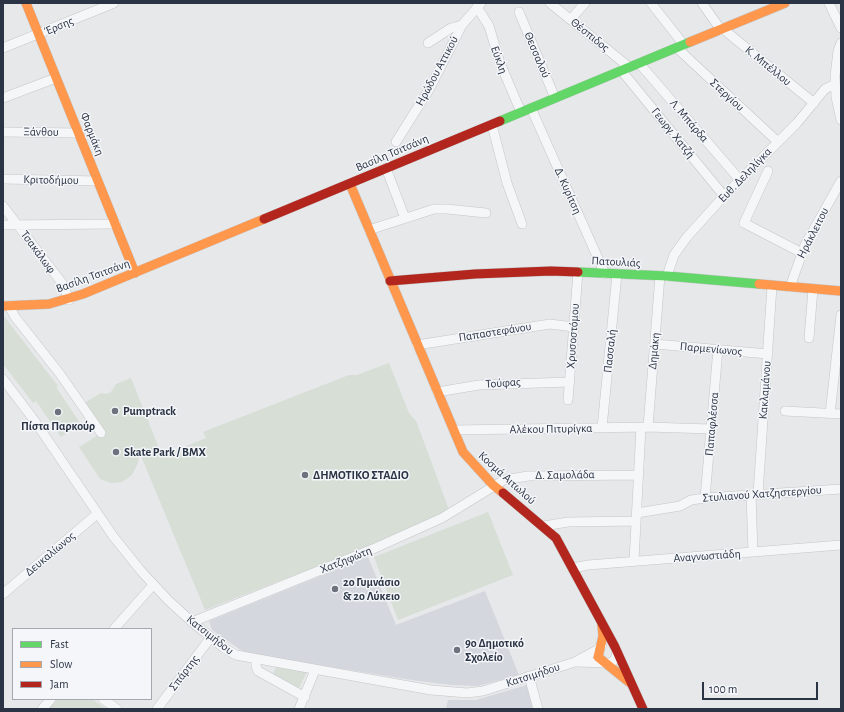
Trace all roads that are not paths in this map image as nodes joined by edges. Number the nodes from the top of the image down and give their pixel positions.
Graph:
1 (26, 3) edge
2 (113, 3) edge
3 (550, 3) edge
4 (585, 3) edge
5 (651, 3) edge
6 (702, 3) edge
7 (785, 3) edge
8 (829, 3) edge
9 (479, 5) edge
10 (519, 12) dead end
11 (571, 19) junction
12 (462, 25) junction
13 (841, 28) edge
14 (722, 30) junction
15 (39, 34) junction
16 (428, 43) dead end
17 (841, 43) edge
18 (680, 46) junction
19 (3, 48) edge
20 (639, 63) junction
21 (625, 68) junction
22 (56, 78) junction
23 (835, 84) junction
24 (3, 98) edge
25 (555, 98) junction
26 (814, 103) junction
27 (531, 108) junction
28 (522, 112) junction
29 (841, 120) edge
30 (492, 125) junction
31 (3, 132) edge
32 (79, 133) junction
33 (396, 142) dead end
34 (778, 142) junction
35 (386, 168) junction
36 (768, 171) dead end
37 (3, 179) edge
38 (740, 180) junction
39 (98, 181) junction
40 (841, 181) edge
41 (350, 184) junction
42 (724, 196) junction
43 (3, 206) edge
44 (486, 213) dead end
45 (405, 218) junction
46 (3, 224) edge
47 (116, 224) junction
48 (522, 224) dead end
49 (18, 225) junction
50 (369, 230) junction
51 (802, 253) junction
52 (578, 272) junction
53 (136, 273) junction
54 (605, 274) junction
55 (617, 274) junction
56 (664, 276) junction
57 (390, 281) junction
58 (772, 286) junction
59 (790, 287) junction
60 (813, 289) junction
61 (841, 291) edge
62 (69, 300) junction
63 (6, 306) edge
64 (841, 315) edge
65 (574, 327) junction
66 (809, 338) dead end
67 (654, 344) junction
68 (417, 345) junction
69 (718, 349) junction
70 (768, 354) junction
71 (3, 379) edge
72 (837, 380) edge
73 (570, 382) junction
74 (437, 392) junction
75 (568, 400) dead end
76 (785, 411) dead end
77 (830, 414) junction
78 (841, 414) edge
79 (645, 427) junction
80 (602, 428) junction
81 (711, 429) junction
82 (454, 430) junction
83 (101, 433) dead end
84 (639, 474) junction
85 (493, 485) junction
86 (841, 489) edge
87 (754, 495) junction
88 (705, 498) junction
89 (97, 514) junction
90 (637, 517) junction
91 (544, 526) junction
92 (841, 545) edge
93 (753, 552) junction
94 (634, 561) junction
95 (573, 568) junction
96 (153, 585) junction
97 (3, 594) edge
98 (601, 621) junction
99 (192, 622) junction
100 (115, 628) edge
101 (211, 638) junction
102 (599, 648) junction
103 (616, 650) junction
104 (256, 660) junction
105 (575, 662) junction
106 (273, 663) junction
107 (605, 663) junction
108 (315, 670) junction
109 (268, 676) junction
110 (529, 676) junction
111 (633, 685) junction
112 (305, 697) junction
113 (50, 700) edge
114 (104, 700) edge
115 (42, 709) edge
116 (117, 709) edge
117 (158, 709) edge
118 (299, 709) edge
119 (538, 709) edge
120 (643, 709) edge

1 - 15 street, Φαρμάκη
2 - 15 street, Έρσης
3 - 11 street, Θέσπιδος
4 - 11 street
5 - 18 street, Στεργίου
6 - 14 street, Κ. Μπέλλου
7 - 14 street, Βασίλη Τσιτσάνη
8 - 13 street
9 - 12 street, Ηρώδου Αττικού
9 - 28 street, Εύκλη
10 - 25 street, Θεσσαλού
11 - 21 street, Θέσπιδος
12 - 16 street
12 - 33 street, Ηρώδου Αττικού
14 - 18 street, Βασίλη Τσιτσάνη
14 - 26 street, Κ. Μπέλλου
15 - 19 street, Έρσης
15 - 22 street, Φαρμάκη
17 - 23 street
18 - 20 street, Βασίλη Τσιτσάνη
18 - 34 street, Στεργίου
20 - 21 street, Βασίλη Τσιτσάνη
20 - 38 street, Λ. Μπάρδα
21 - 25 street, Βασίλη Τσιτσάνη
21 - 42 street, Γεωργ. Χατζή
22 - 24 street
22 - 32 street, Φαρμάκη
23 - 26 street, Ευθ. Δεληλίγκα
23 - 29 street
25 - 27 street, Βασίλη Τσιτσάνη
26 - 34 street, Ευθ. Δεληλίγκα
27 - 28 street, Βασίλη Τσιτσάνη
27 - 54 street, Δ. Κυρίτση
28 - 30 street, Βασίλη Τσιτσάνη
30 - 35 street, Βασίλη Τσιτσάνη
30 - 48 street
31 - 32 street, Ξάνθου
32 - 39 street, Φαρμάκη
34 - 38 street, Ευθ. Δεληλίγκα
35 - 41 street, Βασίλη Τσιτσάνη
35 - 45 street
36 - 51 street
37 - 39 street, Κριτοδήμου
38 - 42 street, Ευθ. Δεληλίγκα
39 - 47 street, Φαρμάκη
40 - 51 street, Ηράκλειτου
41 - 50 street, Κοσμά Αιτωλού
41 - 53 street, Βασίλη Τσιτσάνη
42 - 56 street, Ευθ. Δεληλίγκα
43 - 49 street, Τσακάλωφ
44 - 45 street
45 - 50 street
46 - 49 street
47 - 49 street
47 - 53 street, Φαρμάκη
49 - 62 street, Τσακάλωφ
50 - 57 street, Κοσμά Αιτωλού
51 - 59 street, Ηράκλειτου
52 - 54 street, Πατουλιάς
52 - 57 street, Πατουλιάς
52 - 65 street, Χρυσοστόμου
53 - 62 street, Βασίλη Τσιτσάνη
54 - 55 street, Πατουλιάς
55 - 56 street, Πατουλιάς
55 - 80 street, Πασσαλή
56 - 58 street, Πατουλιάς
56 - 67 street, Δημάκη
57 - 68 street, Κοσμά Αιτωλού
58 - 59 street, Πατουλιάς
58 - 70 street, Κακλαμάνου
59 - 60 street, Πατουλιάς
60 - 61 street, Πατουλιάς
60 - 66 street
62 - 63 street, Βασίλη Τσιτσάνη
63 - 83 street
64 - 72 street
65 - 68 street, Παπαστεφάνου
65 - 73 street, Χρυσοστόμου
67 - 69 street, Παρμενίωνος
67 - 79 street, Δημάκη
68 - 74 street, Κοσμά Αιτωλού
69 - 70 street, Παρμενίωνος
69 - 81 street, Παπαφλέσσα
70 - 87 street, Κακλαμάνου
71 - 89 street, Κατσιμήδου
72 - 77 street
73 - 74 street, Τούφας
73 - 75 street, Χρυσοστόμου
74 - 82 street, Κοσμά Αιτωλού
76 - 77 street
77 - 78 street
79 - 80 street, Αλέκου Πιτυρίγκα
79 - 81 street, Αλέκου Πιτυρίγκα
79 - 84 street, Δημάκη
80 - 82 street, Αλέκου Πιτυρίγκα
81 - 88 street, Παπαφλέσσα
82 - 85 street, Κοσμά Αιτωλού
84 - 85 street, Δ. Σαμολάδα
84 - 90 street, Δημάκη
85 - 91 street, Κοσμά Αιτωλού
85 - 99 street, Χατζηφώτη
86 - 87 street, Στυλιανού Χατζηστεργίου
87 - 88 street, Στυλιανού Χατζηστεργίου
87 - 93 street, Κακλαμάνου
88 - 90 street, Στυλιανού Χατζηστεργίου
89 - 96 street, Κατσιμήδου
89 - 97 street, Δευκαλίωνος
90 - 91 street, Στυλιανού Χατζηστεργίου
90 - 94 street, Δημάκη
91 - 95 street, Κοσμά Αιτωλού
92 - 93 street, Αναγνωστιάδη
93 - 94 street, Αναγνωστιάδη
94 - 95 street, Αναγνωστιάδη
95 - 98 street, Κοσμά Αιτωλού
96 - 99 street, Κατσιμήδου
96 - 100 street
98 - 102 street
98 - 103 street, Κοσμά Αιτωλού
99 - 101 street, Κατσιμήδου
101 - 104 street, Κατσιμήδου
101 - 117 street, Σπάρτης
102 - 103 street
102 - 105 street
102 - 107 street
103 - 107 street
103 - 111 street, Κοσμά Αιτωλού
104 - 106 street, Κατσιμήδου
104 - 109 street
105 - 107 street
105 - 110 street, Κατσιμήδου
106 - 108 street, Κατσιμήδου
106 - 109 street
107 - 111 street
108 - 110 street, Κατσιμήδου
108 - 112 street
109 - 112 street
110 - 119 street
111 - 120 street, Κοσμά Αιτωλού
112 - 118 street
113 - 115 street
114 - 116 street

